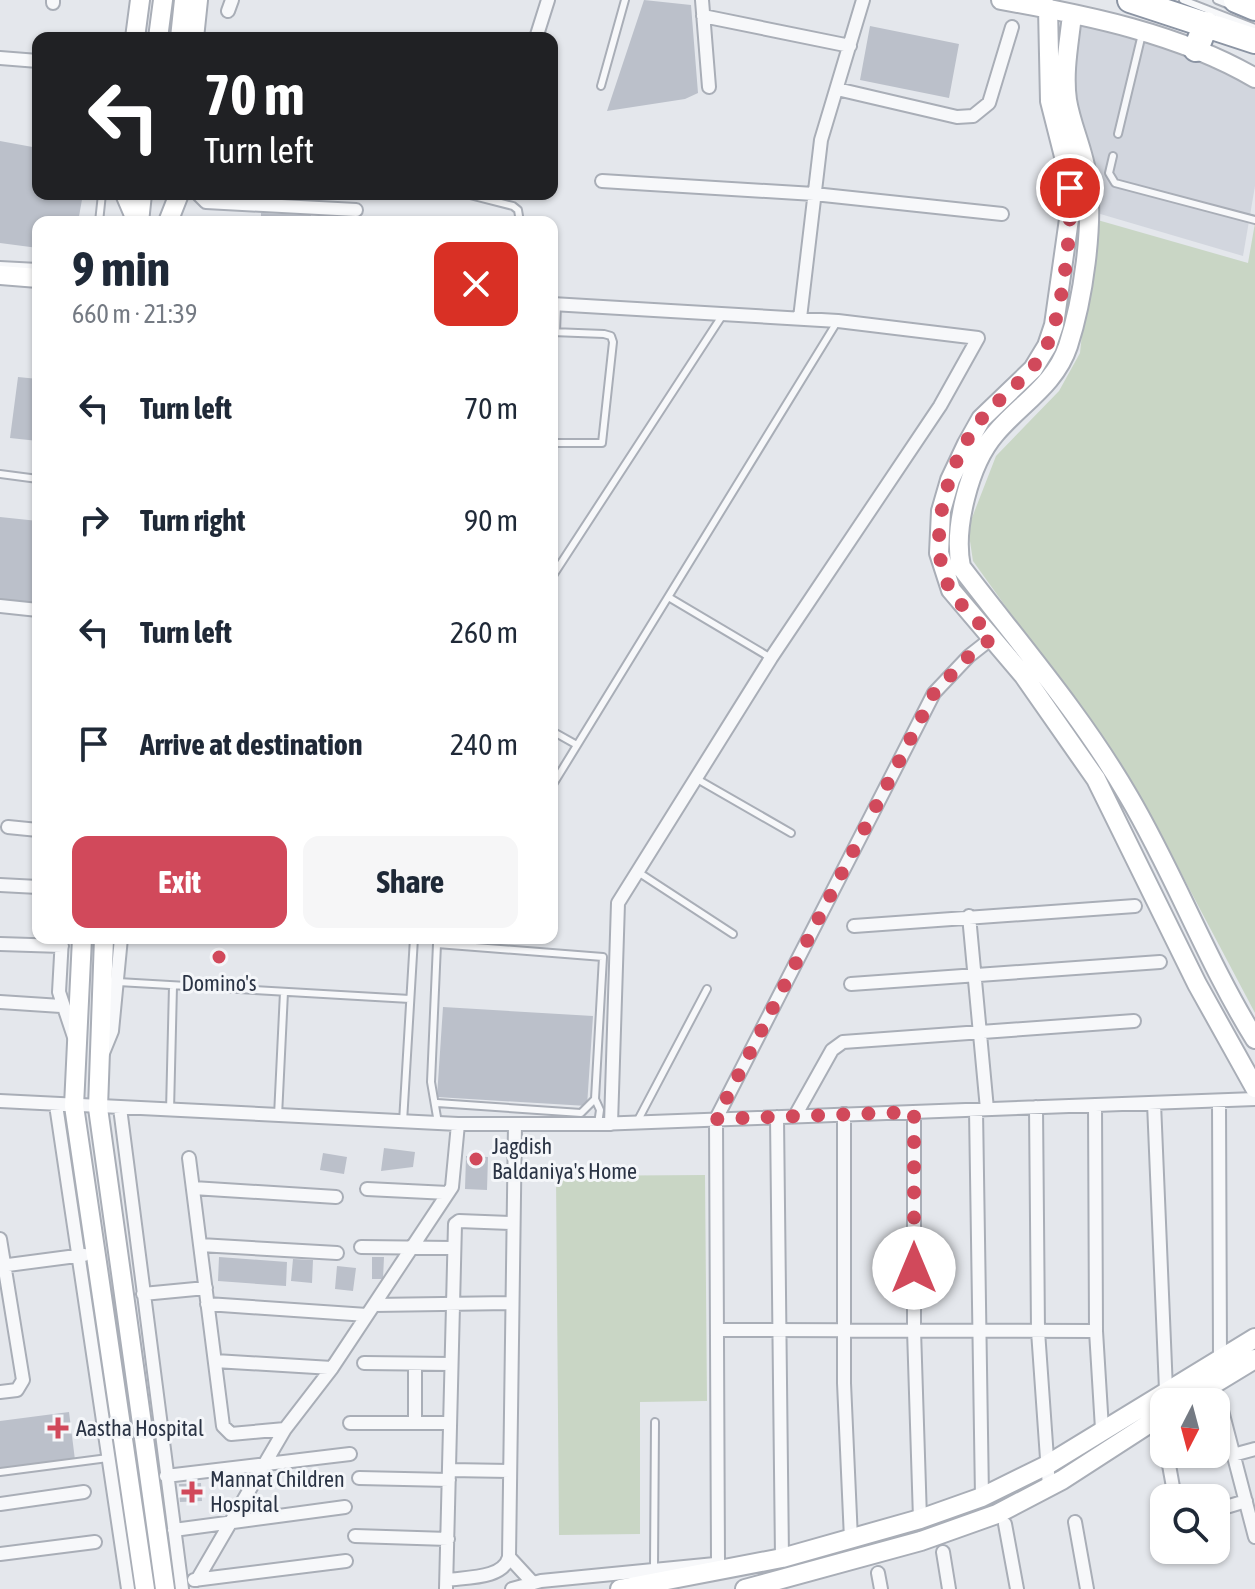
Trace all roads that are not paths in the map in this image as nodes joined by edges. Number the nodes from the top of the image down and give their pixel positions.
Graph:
1 (140, 0) edge
2 (163, 0) edge
3 (184, 0) edge
4 (198, 0) edge
5 (548, 0) edge
6 (625, 0) edge
7 (702, 0) edge
8 (863, 0) edge
9 (1001, 0) edge
10 (1130, 0) edge
11 (1183, 0) edge
12 (1217, 0) edge
13 (1236, 0) edge
14 (1041, 5) edge
15 (1255, 8) edge
16 (1072, 15) junction
17 (1255, 15) edge
18 (703, 16) junction
19 (1206, 24) junction
20 (1012, 27) dead end
21 (1255, 28) edge
22 (136, 32) edge
23 (159, 32) edge
24 (181, 32) edge
25 (195, 32) edge
26 (538, 32) edge
27 (1142, 34) junction
28 (1255, 41) edge
29 (850, 46) junction
30 (1196, 49) junction
31 (0, 58) edge
32 (32, 61) edge
33 (1255, 78) edge
34 (601, 86) dead end
35 (709, 87) dead end
36 (837, 89) junction
37 (1118, 134) dead end
38 (1113, 156) dead end
39 (602, 181) dead end
40 (814, 194) junction
41 (204, 200) edge
42 (490, 200) edge
43 (356, 210) dead end
44 (1002, 214) dead end
45 (519, 216) edge
46 (1255, 220) edge
47 (0, 265) edge
48 (32, 267) edge
49 (0, 275) edge
50 (32, 278) edge
51 (558, 304) edge
52 (724, 313) junction
53 (800, 318) junction
54 (838, 321) junction
55 (558, 332) edge
56 (558, 443) edge
57 (0, 474) edge
58 (32, 478) edge
59 (558, 568) edge
60 (670, 598) junction
61 (0, 606) edge
62 (32, 609) edge
63 (992, 638) junction
64 (771, 658) junction
65 (558, 734) edge
66 (577, 745) junction
67 (558, 776) edge
68 (696, 779) junction
69 (8, 827) dead end
70 (32, 829) edge
71 (791, 833) dead end
72 (638, 872) junction
73 (0, 885) edge
74 (32, 887) edge
75 (1135, 906) dead end
76 (969, 916) junction
77 (854, 926) dead end
78 (733, 934) dead end
79 (32, 943) edge
80 (0, 944) edge
81 (62, 944) edge
82 (82, 944) edge
83 (104, 944) edge
84 (121, 944) edge
85 (414, 944) edge
86 (1160, 962) dead end
87 (975, 975) junction
88 (118, 982) junction
89 (851, 984) dead end
90 (173, 986) junction
91 (707, 989) dead end
92 (284, 992) junction
93 (410, 999) junction
94 (0, 1002) edge
95 (61, 1006) junction
96 (1134, 1021) dead end
97 (980, 1032) junction
98 (1255, 1039) edge
99 (75, 1040) junction
100 (99, 1063) junction
101 (1255, 1088) edge
102 (595, 1099) junction
103 (1255, 1099) edge
104 (0, 1101) edge
105 (437, 1103) junction
106 (1154, 1103) junction
107 (1219, 1103) junction
108 (1095, 1105) junction
109 (65, 1106) junction
110 (1036, 1107) junction
111 (98, 1108) junction
112 (120, 1108) junction
113 (982, 1109) junction
114 (170, 1111) junction
115 (914, 1112) junction
116 (844, 1114) junction
117 (278, 1116) junction
118 (795, 1116) junction
119 (777, 1117) junction
120 (716, 1119) junction
121 (403, 1122) junction
122 (637, 1122) junction
123 (438, 1123) junction
124 (458, 1124) junction
125 (515, 1124) junction
126 (605, 1124) junction
127 (189, 1158) dead end
128 (193, 1188) junction
129 (367, 1189) dead end
130 (448, 1193) junction
131 (336, 1197) dead end
132 (513, 1223) junction
133 (0, 1239) edge
134 (200, 1245) junction
135 (361, 1247) dead end
136 (412, 1248) junction
137 (453, 1248) junction
138 (337, 1253) dead end
139 (86, 1255) junction
140 (2, 1266) edge
141 (206, 1288) junction
142 (143, 1294) junction
143 (512, 1303) junction
144 (207, 1304) junction
145 (452, 1304) junction
146 (370, 1310) junction
147 (14, 1326) junction
148 (0, 1328) edge
149 (718, 1330) junction
150 (781, 1330) junction
151 (844, 1330) junction
152 (914, 1330) junction
153 (977, 1331) junction
154 (1038, 1331) junction
155 (1096, 1331) junction
156 (1255, 1338) edge
157 (1220, 1358) junction
158 (1255, 1359) edge
159 (215, 1361) junction
160 (364, 1363) dead end
161 (415, 1364) junction
162 (451, 1364) junction
163 (332, 1368) junction
164 (1166, 1388) edge
165 (1169, 1388) edge
166 (1207, 1388) edge
167 (0, 1392) edge
168 (1150, 1400) edge
169 (655, 1422) dead end
170 (350, 1423) dead end
171 (415, 1423) junction
172 (450, 1423) junction
173 (285, 1429) junction
174 (1102, 1429) junction
175 (1150, 1435) edge
176 (1230, 1443) edge
177 (1255, 1449) edge
178 (350, 1454) dead end
179 (1233, 1455) junction
180 (108, 1458) junction
181 (1047, 1465) junction
182 (262, 1466) junction
183 (510, 1471) junction
184 (0, 1472) edge
185 (449, 1475) junction
186 (166, 1476) junction
187 (359, 1478) dead end
188 (1049, 1487) junction
189 (84, 1492) dead end
190 (982, 1497) junction
191 (1246, 1501) junction
192 (0, 1504) edge
193 (1230, 1506) edge
194 (345, 1507) dead end
195 (920, 1519) junction
196 (1075, 1522) dead end
197 (230, 1523) junction
198 (1005, 1524) dead end
199 (174, 1530) junction
200 (355, 1536) dead end
201 (1255, 1537) edge
202 (448, 1539) junction
203 (851, 1539) junction
204 (95, 1542) dead end
205 (943, 1552) dead end
206 (0, 1554) edge
207 (509, 1557) junction
208 (782, 1558) junction
209 (346, 1561) dead end
210 (718, 1563) junction
211 (741, 1567) junction
212 (654, 1568) junction
213 (878, 1573) dead end
214 (197, 1580) junction
215 (533, 1583) junction
216 (447, 1585) edge
217 (176, 1586) edge
218 (128, 1589) edge
219 (145, 1589) edge
220 (512, 1589) edge
221 (620, 1589) edge
222 (748, 1589) edge
223 (881, 1589) edge
224 (949, 1589) edge
225 (1017, 1589) edge
226 (1087, 1589) edge

1 - 22 street
2 - 23 street
3 - 24 street
4 - 25 street
5 - 26 street
6 - 34 lane
7 - 18 street
8 - 29 street
9 - 14 street
10 - 19 highway
11 - 21 lane
12 - 17 lane
13 - 15 highway
14 - 16 street
14 - 63 street
16 - 27 street
16 - 98 street
18 - 29 street
18 - 35 street
19 - 28 highway
19 - 30 highway
20 - 36 street
27 - 30 street
27 - 37 lane
29 - 36 street
30 - 33 street
31 - 32 street
36 - 40 street
38 - 46 lane
39 - 40 street
40 - 44 street
40 - 53 street
41 - 43 street
42 - 45 lane
47 - 48 lane
49 - 50 street
51 - 52 street
52 - 53 street
52 - 59 lane
53 - 54 street
54 - 60 lane
54 - 64 street
55 - 56 lane
57 - 58 lane
60 - 64 lane
60 - 66 lane
61 - 62 street
63 - 101 street
63 - 120 street
64 - 68 street
65 - 66 lane
66 - 67 lane
68 - 71 lane
68 - 72 street
69 - 70 street
72 - 78 lane
72 - 126 street
73 - 74 street
75 - 76 street
76 - 77 street
76 - 87 street
79 - 80 street
81 - 95 street
82 - 99 street
83 - 100 street
84 - 88 street
85 - 93 lane
86 - 87 street
87 - 89 street
87 - 97 street
88 - 90 lane
88 - 100 street
90 - 92 lane
90 - 114 lane
91 - 122 lane
92 - 93 lane
92 - 117 lane
93 - 121 lane
94 - 95 street
95 - 99 street
96 - 97 street
97 - 113 street
97 - 118 street
99 - 109 street
100 - 111 street
102 - 105 lane
102 - 105 lane
102 - 126 lane
103 - 107 street
104 - 109 street
105 - 123 lane
106 - 107 street
106 - 108 street
106 - 164 street
107 - 157 street
108 - 110 street
108 - 155 street
109 - 111 street
109 - 139 street
110 - 113 street
110 - 154 street
111 - 112 street
111 - 217 street
112 - 114 street
112 - 142 street
113 - 115 street
113 - 153 street
114 - 117 street
115 - 116 street
115 - 152 street
116 - 118 street
116 - 151 street
117 - 121 street
118 - 119 street
119 - 120 street
119 - 150 street
120 - 122 street
120 - 149 street
121 - 123 street
122 - 126 street
123 - 124 street
124 - 125 street
124 - 130 street
125 - 126 street
125 - 132 street
127 - 128 street
128 - 131 street
128 - 134 street
129 - 130 street
130 - 136 street
132 - 137 street
132 - 143 street
133 - 140 street
134 - 138 street
134 - 141 street
135 - 136 street
136 - 137 street
136 - 146 street
137 - 145 street
139 - 140 street
139 - 180 street
139 - 219 street
140 - 147 street
141 - 142 street
141 - 144 street
142 - 186 street
143 - 145 street
143 - 183 street
144 - 146 street
144 - 159 street
145 - 146 street
145 - 162 street
146 - 163 street
147 - 148 street
147 - 167 street
149 - 150 street
149 - 210 street
150 - 151 street
150 - 208 street
151 - 152 street
151 - 203 street
152 - 153 street
152 - 195 street
153 - 154 street
153 - 190 street
154 - 155 street
154 - 181 street
155 - 174 street
156 - 157 street
157 - 165 street
158 - 166 street
159 - 163 street
159 - 173 street
160 - 161 street
161 - 162 street
161 - 171 street
162 - 172 street
163 - 173 street
168 - 174 street
169 - 212 lane
170 - 171 street
171 - 172 street
172 - 185 street
173 - 182 street
174 - 181 street
175 - 188 street
176 - 179 street
177 - 179 street
178 - 182 street
179 - 191 street
180 - 184 lane
180 - 218 street
181 - 188 street
181 - 190 street
182 - 186 street
182 - 197 street
183 - 185 street
183 - 207 street
185 - 187 street
185 - 202 street
186 - 199 street
188 - 222 street
189 - 192 street
190 - 195 street
191 - 193 street
191 - 201 street
194 - 197 street
195 - 203 street
196 - 226 street
197 - 199 street
197 - 214 street
198 - 225 street
199 - 217 street
200 - 202 street
202 - 216 street
203 - 208 street
204 - 206 street
205 - 224 street
207 - 215 street
207 - 216 street
208 - 211 street
209 - 214 street
210 - 211 street
210 - 212 street
211 - 221 street
211 - 222 street
212 - 215 street
213 - 223 street
214 - 217 street
215 - 220 street

